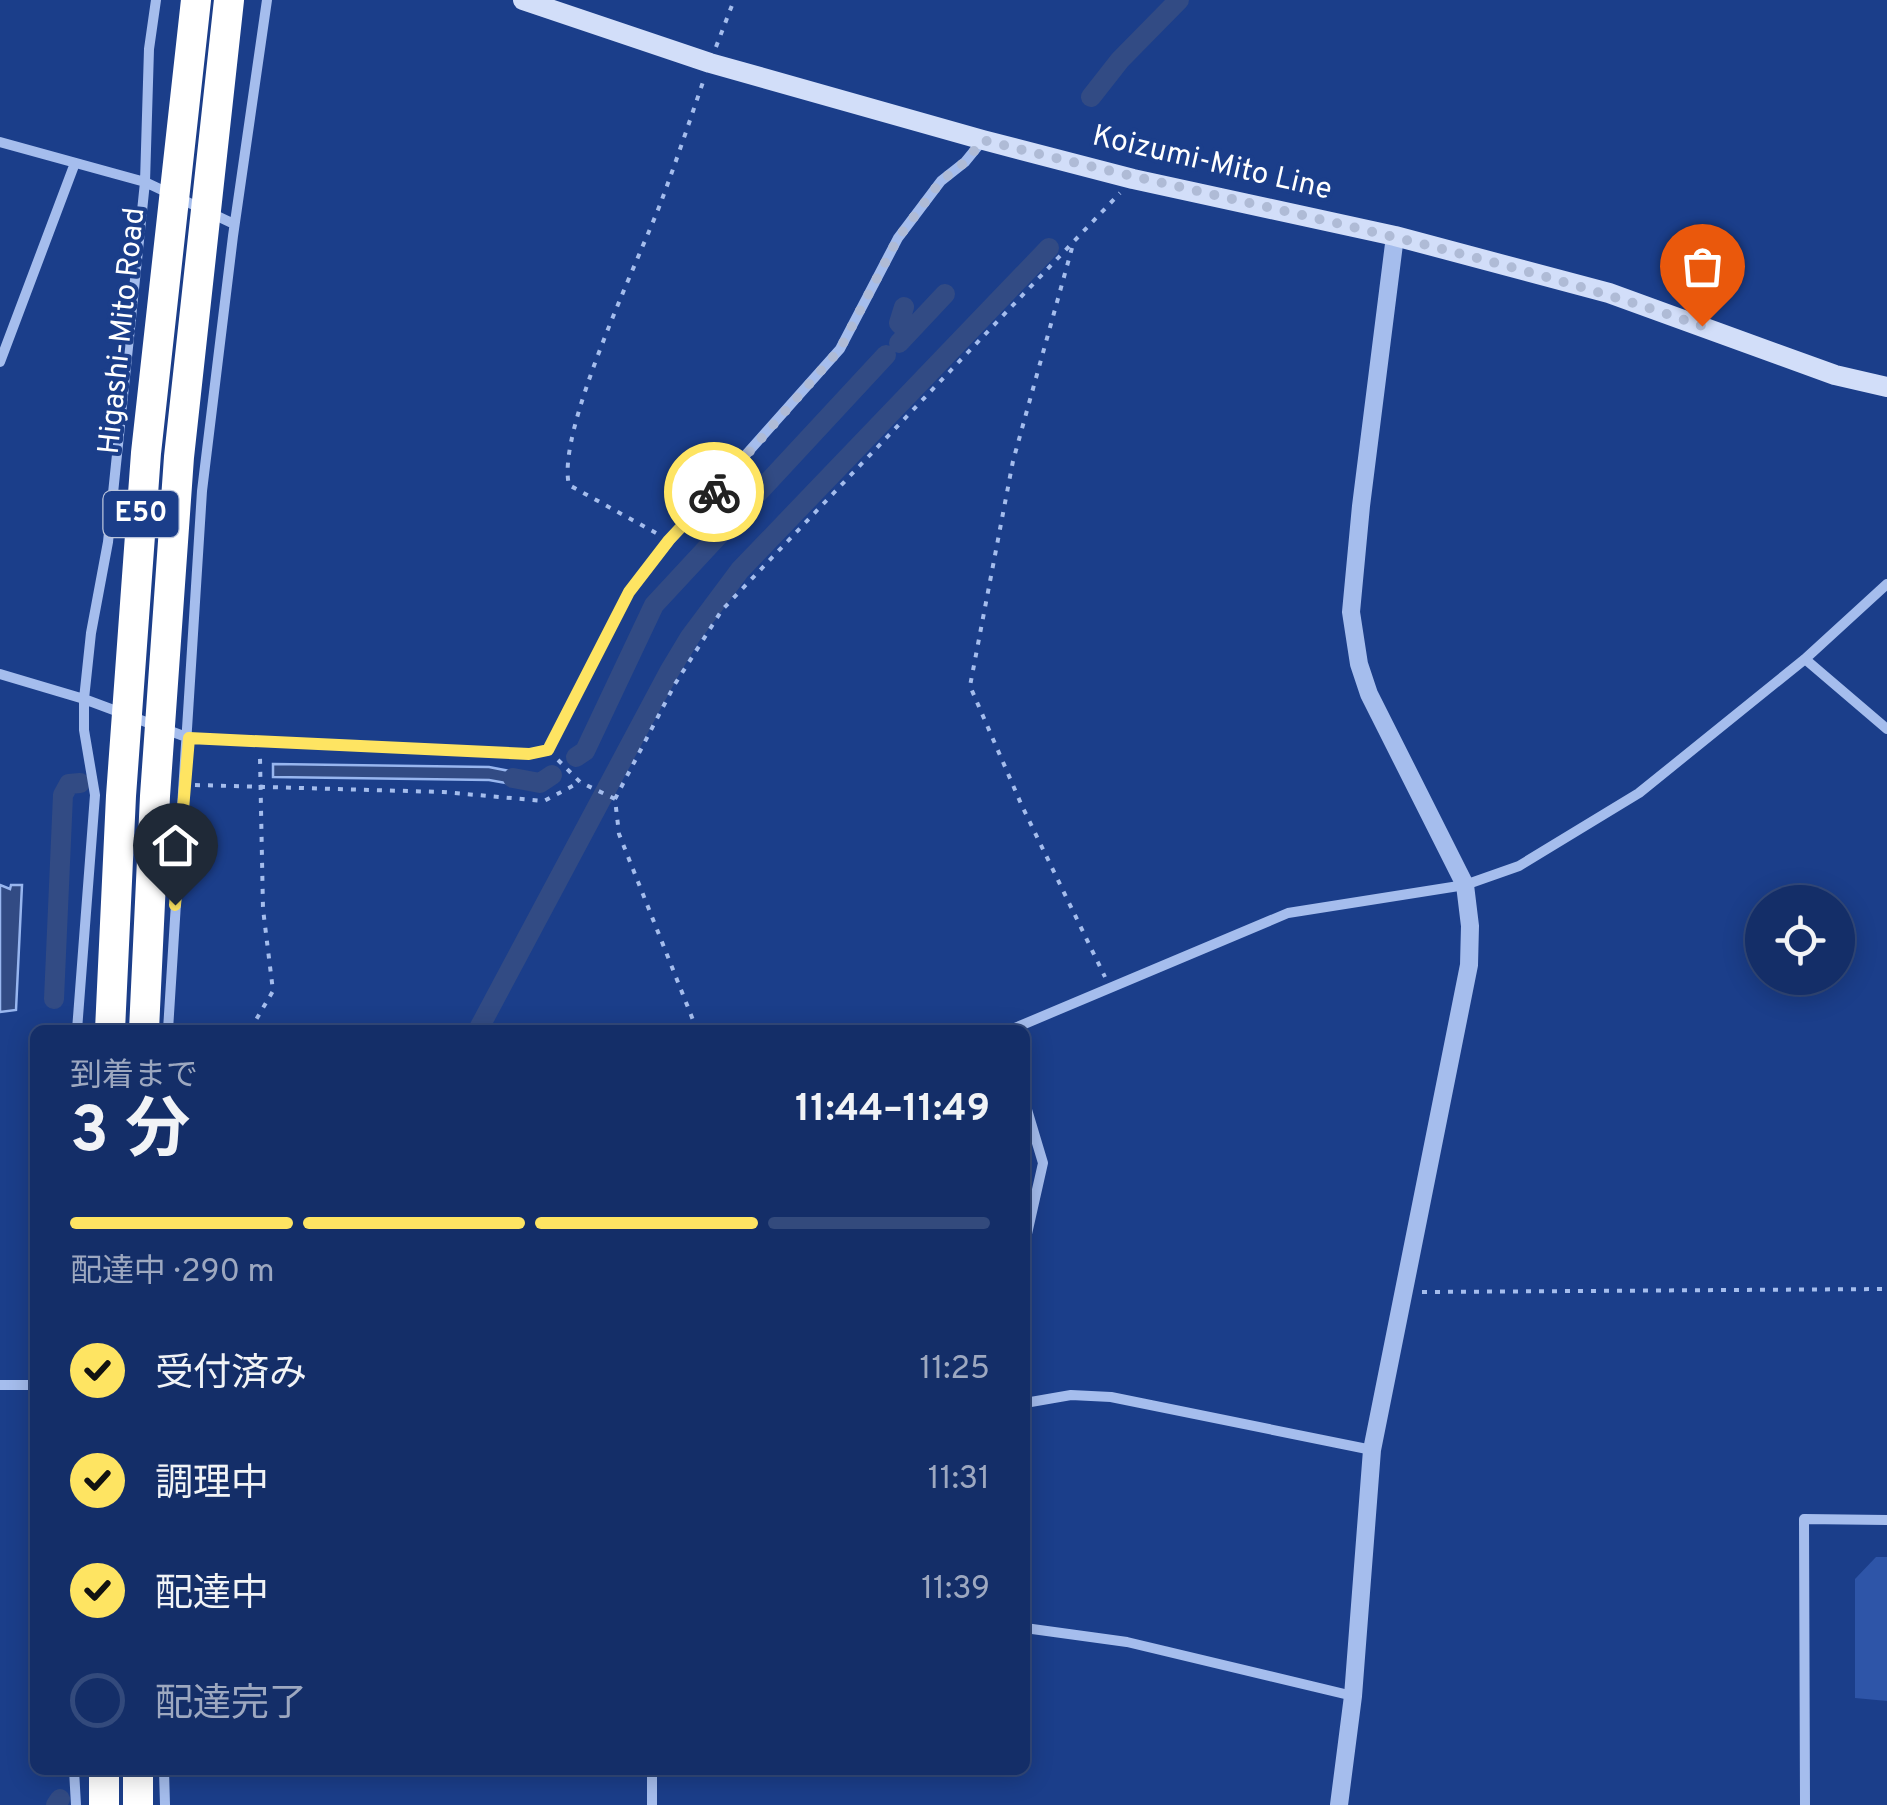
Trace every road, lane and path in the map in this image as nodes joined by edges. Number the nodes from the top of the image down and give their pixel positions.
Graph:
1 (156, 0) edge
2 (196, 0) edge
3 (230, 0) edge
4 (266, 0) edge
5 (523, 0) edge
6 (734, 0) edge
7 (710, 62) junction
8 (983, 140) junction
9 (0, 142) edge
10 (74, 163) junction
11 (1134, 179) junction
12 (145, 182) junction
13 (234, 224) junction
14 (1395, 236) junction
15 (1074, 244) junction
16 (0, 362) edge
17 (1887, 387) edge
18 (669, 540) junction
19 (1887, 584) edge
20 (1805, 660) junction
21 (0, 674) edge
22 (84, 700) junction
23 (1887, 729) edge
24 (189, 738) junction
25 (259, 743) junction
26 (548, 750) junction
27 (580, 782) junction
28 (185, 785) junction
29 (260, 786) junction
30 (615, 800) junction
31 (1466, 885) junction
32 (1110, 986) junction
33 (77, 1025) edge
34 (110, 1025) edge
35 (144, 1025) edge
36 (168, 1025) edge
37 (253, 1025) edge
38 (695, 1025) edge
39 (1021, 1025) edge
40 (1030, 1120) edge
41 (1030, 1232) edge
42 (1887, 1289) edge
43 (1404, 1292) junction
44 (0, 1385) edge
45 (30, 1385) edge
46 (1030, 1403) edge
47 (1372, 1450) junction
48 (1887, 1520) edge
49 (1030, 1629) edge
50 (1353, 1696) junction
51 (74, 1775) edge
52 (104, 1775) edge
53 (138, 1775) edge
54 (164, 1775) edge
55 (652, 1775) edge
56 (76, 1805) edge
57 (104, 1805) edge
58 (138, 1805) edge
59 (165, 1805) edge
60 (652, 1805) edge
61 (1339, 1805) edge
62 (1805, 1805) edge

1 - 12 street
2 - 34 highway, Higashi-Mito Road / E50, bridge
3 - 35 highway, E50, bridge
4 - 13 street
5 - 7 main road, Koizumi-Mito Line
6 - 7 path
7 - 8 main road, Koizumi-Mito Line
7 - 18 path
8 - 11 main road, Koizumi-Mito Line
8 - 18 street
9 - 10 street
10 - 12 street
10 - 16 street
11 - 14 main road, Koizumi-Mito Line
11 - 15 path
12 - 13 street
12 - 22 street
13 - 24 street
14 - 17 main road, Koizumi-Mito Line
14 - 31 street
15 - 30 path
15 - 32 path
18 - 26 street
19 - 20 street
20 - 23 street
20 - 31 street
21 - 22 street
22 - 24 street
22 - 33 street
24 - 25 street
24 - 28 street
25 - 26 street
25 - 29 path
26 - 27 path
27 - 29 path
27 - 30 path
28 - 29 path
28 - 36 street
29 - 37 path
30 - 38 path
31 - 32 street
31 - 43 street
32 - 39 street
40 - 41 street
42 - 43 path
43 - 47 street
44 - 45 street
46 - 47 street
47 - 50 street
48 - 62 street
49 - 50 street
50 - 61 street
51 - 56 street
52 - 57 highway
53 - 58 highway
54 - 59 street
55 - 60 street

